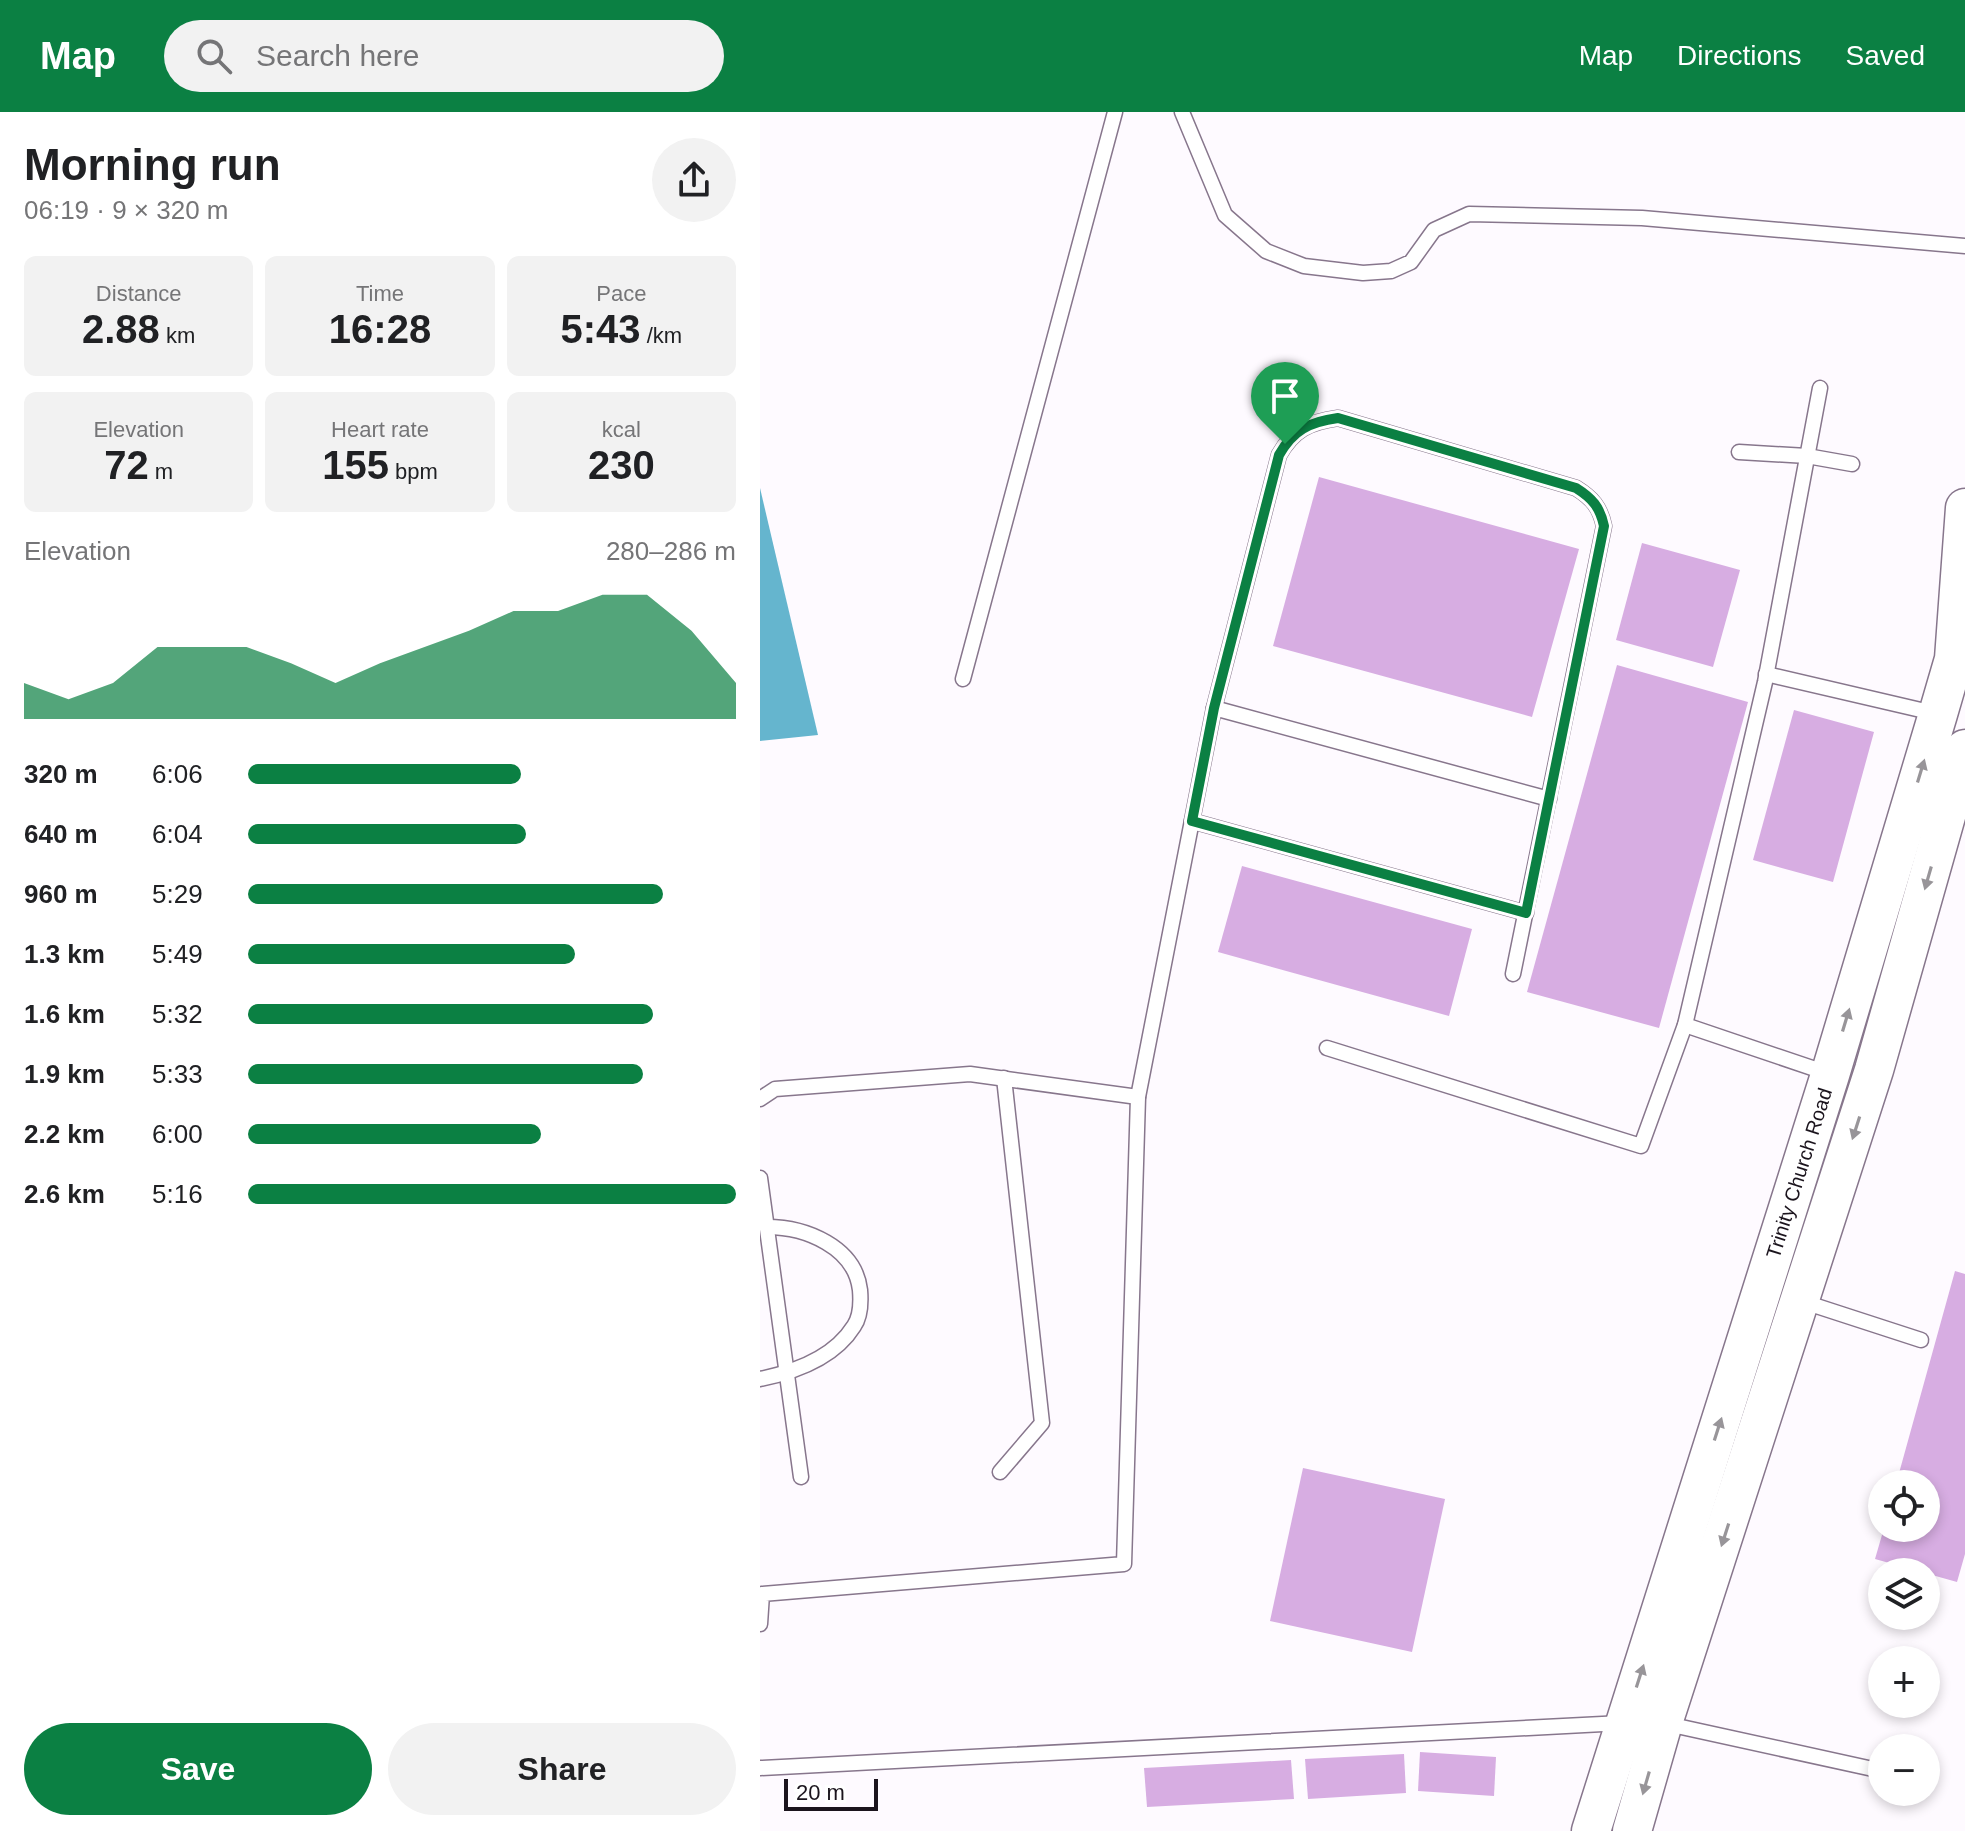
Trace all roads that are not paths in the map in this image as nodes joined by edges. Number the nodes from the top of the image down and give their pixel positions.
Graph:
1 (1115, 112) edge
2 (1182, 112) edge
3 (1965, 246) edge
4 (1820, 388) dead end
5 (1739, 452) dead end
6 (1807, 456) junction
7 (1852, 464) dead end
8 (1965, 508) edge
9 (1766, 674) junction
10 (963, 679) dead end
11 (1214, 708) junction
12 (1938, 714) junction
13 (1965, 749) edge
14 (1549, 799) junction
15 (1192, 821) junction
16 (1526, 913) junction
17 (1513, 974) dead end
18 (1685, 1025) junction
19 (1327, 1048) dead end
20 (1830, 1075) junction
21 (1004, 1078) junction
22 (761, 1096) edge
23 (1138, 1097) junction
24 (760, 1178) edge
25 (767, 1227) junction
26 (1801, 1301) junction
27 (1921, 1340) dead end
28 (787, 1374) junction
29 (760, 1379) edge
30 (1000, 1472) dead end
31 (801, 1477) dead end
32 (760, 1624) edge
33 (1644, 1723) junction
34 (760, 1768) edge
35 (1868, 1768) edge
36 (1591, 1831) edge
37 (1632, 1831) edge

1 - 10 lane
2 - 3 lane
4 - 6 lane
5 - 6 lane
6 - 7 lane
6 - 9 lane
8 - 12 main road, Trinity Church Road
9 - 12 lane
9 - 18 lane
11 - 14 lane
11 - 14 lane
11 - 15 lane
20 -> 12 main road, Trinity Church Road
13 -> 26 main road, Trinity Church Road
14 - 16 lane
15 - 16 lane
15 - 23 lane
16 - 17 lane
18 - 19 lane
18 - 20 lane
33 -> 20 main road, Trinity Church Road
21 - 22 lane
21 - 23 lane
21 - 30 lane
23 - 32 lane
24 - 25 lane
25 - 28 lane
25 - 28 lane
26 - 27 lane
26 -> 33 main road, Trinity Church Road
28 - 29 lane
28 - 31 lane
33 - 34 lane
33 - 35 lane
33 - 36 main road, Trinity Church Road
33 -> 37 main road, Trinity Church Road

